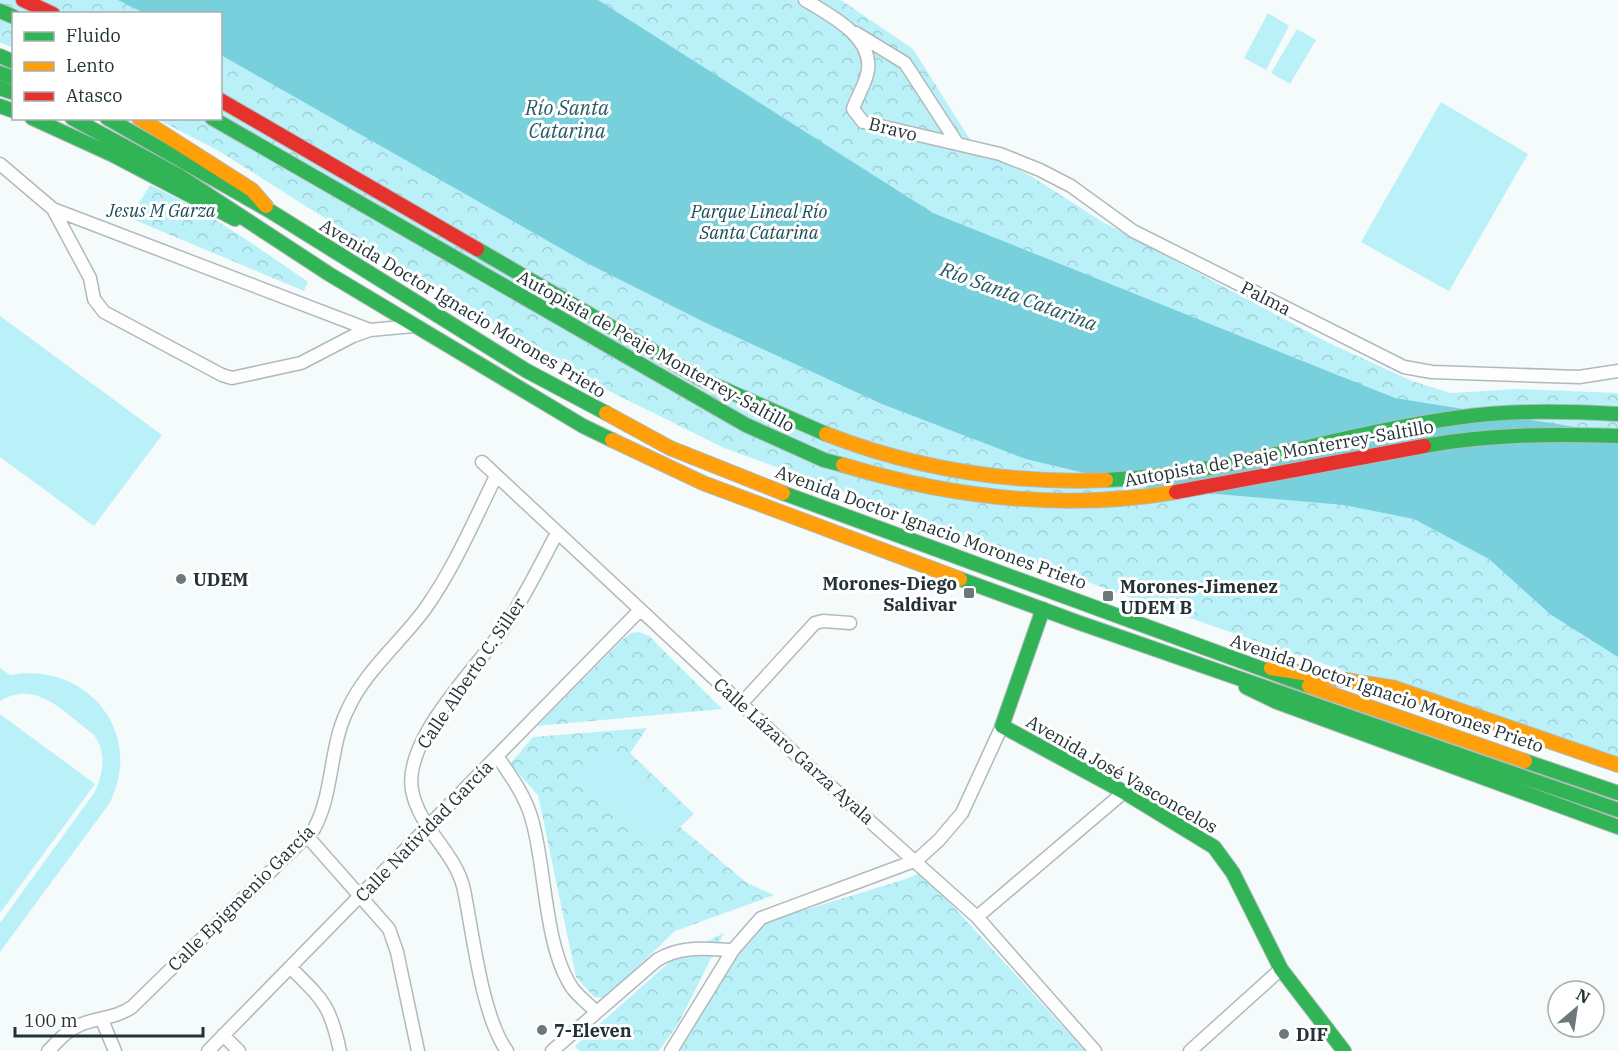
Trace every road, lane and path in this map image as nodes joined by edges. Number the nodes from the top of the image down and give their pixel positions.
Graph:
1 (23, 0) edge
2 (806, 0) edge
3 (49, 12) edge
4 (849, 30) junction
5 (222, 101) edge
6 (36, 120) edge
7 (76, 120) edge
8 (110, 120) edge
9 (142, 120) edge
10 (215, 120) edge
11 (957, 143) junction
12 (0, 164) edge
13 (1040, 170) joint
14 (53, 209) junction
15 (270, 211) junction
16 (264, 232) junction
17 (413, 326) junction
18 (370, 330) junction
19 (1618, 371) edge
20 (1618, 414) edge
21 (1618, 436) edge
22 (482, 462) dead end
23 (496, 476) junction
24 (557, 533) junction
25 (1043, 609) junction
26 (640, 610) junction
27 (850, 623) dead end
28 (1249, 665) junction
29 (1228, 675) junction
30 (741, 704) junction
31 (1002, 726) junction
32 (497, 756) junction
33 (1618, 765) edge
34 (1124, 792) junction
35 (1618, 793) edge
36 (1618, 810) edge
37 (1618, 827) edge
38 (428, 829) junction
39 (307, 837) junction
40 (917, 860) junction
41 (361, 896) junction
42 (977, 917) junction
43 (733, 950) junction
44 (291, 968) junction
45 (1281, 969) junction
46 (596, 1012) junction
47 (102, 1020) junction
48 (223, 1035) junction
49 (560, 1049) edge
50 (48, 1051) edge
51 (115, 1051) edge
52 (208, 1051) edge
53 (239, 1051) edge
54 (340, 1051) edge
55 (418, 1051) edge
56 (507, 1051) edge
57 (671, 1051) edge
58 (1095, 1051) edge
59 (1190, 1051) edge
60 (1344, 1051) edge

1 - 3 main road
2 - 4 street, Bravo
4 - 11 street
4 - 11 street, Bravo
5 - 20 main road, Autopista de Peaje Monterrey-Saltillo
6 - 16 main road, Avenida Doctor Ignacio Morones Prieto
7 - 16 main road, Avenida Doctor Ignacio Morones Prieto
8 - 15 main road, Avenida Doctor Ignacio Morones Prieto
9 - 15 main road, Avenida Doctor Ignacio Morones Prieto
10 - 21 main road, Autopista de Peaje Monterrey-Saltillo
11 - 13 street, Bravo
12 - 14 street
13 - 19 street, Palma
14 - 18 street
14 - 18 street
15 - 28 main road, Avenida Doctor Ignacio Morones Prieto
16 - 17 main road, Avenida Doctor Ignacio Morones Prieto
17 - 18 street
17 - 25 main road, Avenida Doctor Ignacio Morones Prieto
22 - 23 street, Calle Lázaro Garza Ayala
23 - 24 street, Calle Lázaro Garza Ayala
23 - 39 street, Calle Epigmenio García
24 - 26 street, Calle Lázaro Garza Ayala
24 - 38 street, Calle Alberto C. Siller
25 - 29 main road, Avenida Doctor Ignacio Morones Prieto
25 - 31 main road, Avenida José Vasconcelos
26 - 30 street, Calle Lázaro Garza Ayala
26 - 32 street, Calle Natividad García
27 - 30 street
28 - 33 main road
28 - 35 main road, Avenida Doctor Ignacio Morones Prieto
29 - 36 main road, Avenida Doctor Ignacio Morones Prieto
29 - 37 main road, Avenida Doctor Ignacio Morones Prieto
30 - 40 street, Calle Lázaro Garza Ayala
31 - 34 main road, Avenida José Vasconcelos
31 - 40 street
32 - 38 street, Calle Natividad García
32 - 46 street
34 - 42 street
34 - 45 main road, Avenida José Vasconcelos
38 - 41 street, Calle Natividad García
38 - 56 street, Calle Alberto C. Siller
39 - 41 street
39 - 47 street, Calle Epigmenio García
40 - 42 street, Calle Lázaro Garza Ayala
40 - 43 street
41 - 44 street, Calle Natividad García
41 - 55 street
42 - 58 street, Calle Lázaro Garza Ayala
43 - 46 street
43 - 57 street
44 - 48 street, Calle Natividad García
44 - 54 street
45 - 59 street
45 - 60 main road, Avenida José Vasconcelos
46 - 49 street
47 - 50 street, Calle Epigmenio García
47 - 51 street
48 - 52 street, Calle Natividad García
48 - 53 street

